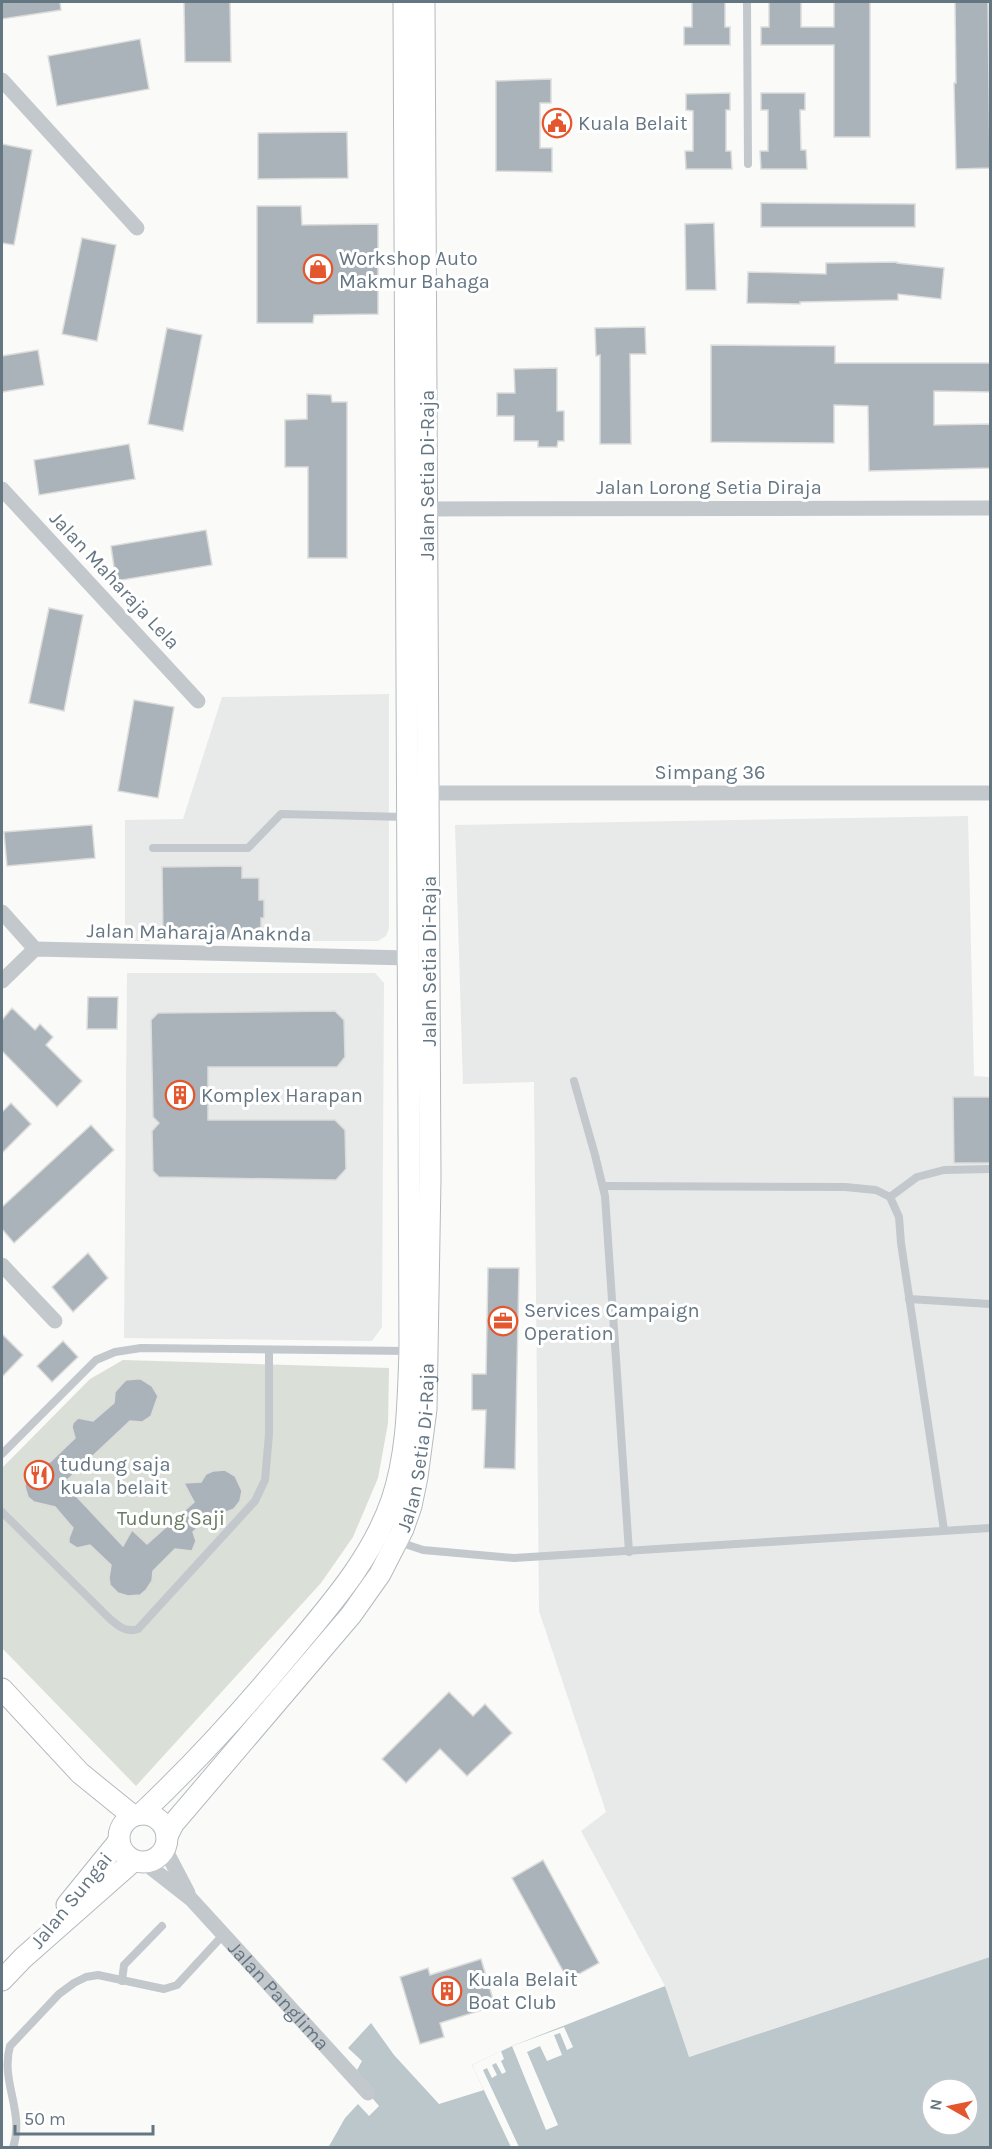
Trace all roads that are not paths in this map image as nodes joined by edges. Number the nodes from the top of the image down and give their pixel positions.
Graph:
1 (404, 2) edge
2 (424, 2) edge
3 (747, 2) edge
4 (2, 80) edge
5 (747, 164) dead end
6 (137, 228) dead end
7 (2, 489) edge
8 (990, 508) edge
9 (427, 509) junction
10 (198, 700) dead end
11 (429, 793) junction
12 (990, 793) edge
13 (408, 817) junction
14 (153, 848) dead end
15 (2, 912) edge
16 (35, 949) junction
17 (408, 958) junction
18 (2, 981) edge
19 (574, 1081) dead end
20 (990, 1169) edge
21 (603, 1186) junction
22 (890, 1197) junction
23 (2, 1265) edge
24 (909, 1299) junction
25 (990, 1304) edge
26 (55, 1321) dead end
27 (269, 1350) junction
28 (410, 1351) junction
29 (2, 1454) edge
30 (2, 1512) edge
31 (990, 1528) edge
32 (944, 1530) junction
33 (398, 1542) junction
34 (629, 1552) junction
35 (2, 1689) edge
36 (128, 1826) junction
37 (166, 1842) junction
38 (139, 1862) junction
39 (191, 1899) junction
40 (162, 1926) dead end
41 (224, 1934) junction
42 (23, 1958) junction
43 (2, 1980) edge
44 (122, 1981) junction
45 (4, 2092) edge
46 (368, 2093) dead end
47 (13, 2148) edge

1 - 13 main road, Jalan Setia Di-Raja
2 - 9 main road, Jalan Setia Di-Raja
3 - 5 lane
4 - 6 street
7 - 10 street, Jalan Maharaja Lela
8 - 9 street, Jalan Lorong Setia Diraja
9 - 11 main road, Jalan Setia Di-Raja
11 - 12 street, Simpang 36
11 - 33 main road, Jalan Setia Di-Raja
13 - 14 lane
13 - 17 main road, Jalan Setia Di-Raja
15 - 16 street
16 - 17 street, Jalan Maharaja Anaknda
16 - 18 street
17 - 28 main road, Jalan Setia Di-Raja
19 - 21 lane
20 - 22 lane
21 - 22 lane
21 - 34 lane
22 - 24 lane
23 - 26 street
24 - 25 lane
24 - 32 lane
27 - 28 lane
27 - 29 lane
27 - 30 lane
28 - 36 main road, Jalan Setia Di-Raja
31 - 32 lane
32 - 34 lane
33 - 34 lane
33 - 37 main road, Jalan Setia Di-Raja
35 - 36 main road
36 - 37 main road
36 - 38 main road
36 - 42 main road, Jalan Sungai
37 - 38 main road
37 - 39 street, Jalan Panglima
38 - 39 street, Jalan Panglima
38 - 42 main road, Jalan Sungai
39 - 41 street, Jalan Panglima
40 - 44 lane
41 - 44 lane
41 - 46 street, Jalan Panglima
42 - 43 main road, Jalan Sungai
44 - 45 lane
45 - 47 lane

